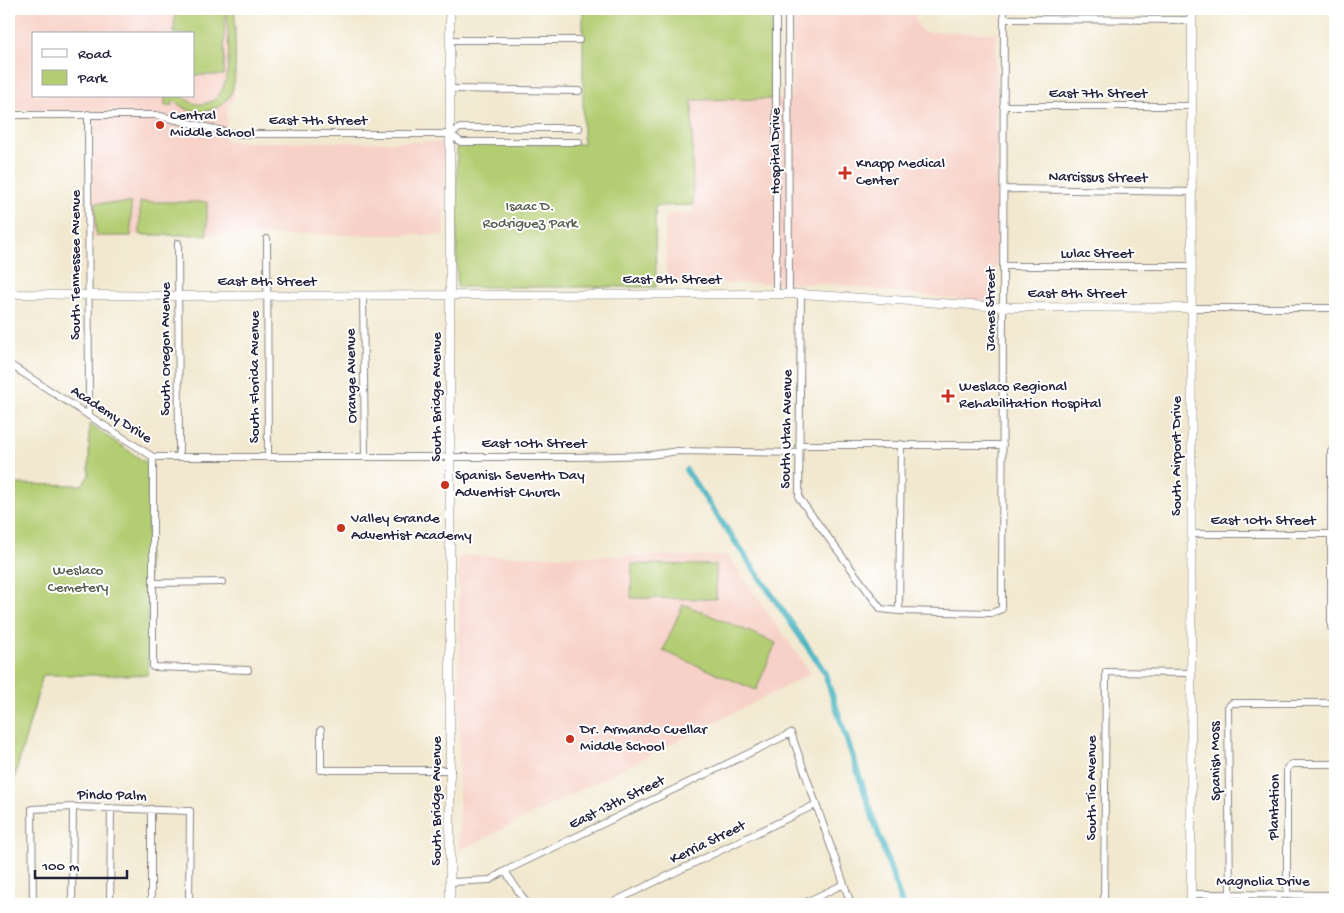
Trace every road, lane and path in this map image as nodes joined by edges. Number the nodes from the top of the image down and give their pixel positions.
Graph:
1 (450, 9) edge
2 (776, 9) edge
3 (788, 9) edge
4 (1004, 9) edge
5 (1192, 9) edge
6 (1004, 19) junction
7 (1192, 20) junction
8 (450, 40) junction
9 (579, 40) dead end
10 (450, 89) junction
11 (579, 91) dead end
12 (1003, 106) junction
13 (1192, 106) junction
14 (9, 114) edge
15 (88, 114) junction
16 (579, 128) dead end
17 (450, 134) junction
18 (579, 142) dead end
19 (1004, 189) junction
20 (1192, 192) junction
21 (267, 239) dead end
22 (178, 243) dead end
23 (1003, 266) junction
24 (1192, 266) junction
25 (9, 294) edge
26 (776, 294) junction
27 (789, 294) junction
28 (801, 294) junction
29 (88, 295) junction
30 (450, 295) junction
31 (178, 296) junction
32 (267, 296) junction
33 (364, 296) junction
34 (1003, 307) junction
35 (1192, 308) junction
36 (1335, 308) edge
37 (9, 364) edge
38 (89, 416) junction
39 (901, 444) junction
40 (799, 445) junction
41 (1003, 445) junction
42 (1335, 446) edge
43 (799, 454) junction
44 (179, 455) junction
45 (268, 456) junction
46 (365, 456) junction
47 (451, 456) junction
48 (153, 457) junction
49 (1191, 534) junction
50 (1333, 534) edge
51 (222, 582) dead end
52 (154, 583) junction
53 (899, 611) junction
54 (1333, 627) edge
55 (248, 670) dead end
56 (1191, 673) junction
57 (1335, 703) edge
58 (321, 730) dead end
59 (1335, 764) edge
60 (451, 770) junction
61 (817, 804) junction
62 (73, 807) junction
63 (111, 808) junction
64 (150, 809) junction
65 (504, 871) junction
66 (450, 882) junction
67 (844, 884) junction
68 (1191, 894) junction
69 (1230, 894) junction
70 (1246, 895) junction
71 (1279, 895) junction
72 (1287, 895) junction
73 (1313, 895) junction
74 (1335, 895) edge
75 (33, 904) edge
76 (72, 904) edge
77 (110, 904) edge
78 (151, 904) edge
79 (190, 904) edge
80 (450, 904) edge
81 (527, 904) edge
82 (609, 904) edge
83 (802, 904) edge
84 (851, 904) edge
85 (1104, 904) edge
86 (1191, 904) edge
87 (1245, 904) edge
88 (1278, 904) edge
89 (1313, 904) edge

1 - 8 street, South Bridge Avenue
2 - 26 street, Hospital Drive
3 - 27 street, Hospital Drive
4 - 6 street, James Street
5 - 7 street, South Airport Drive
6 - 7 street
6 - 12 street, James Street
7 - 13 street, South Airport Drive
8 - 9 street
8 - 10 street, South Bridge Avenue
10 - 11 street
10 - 17 street, South Bridge Avenue
12 - 13 street, East 7th Street
12 - 19 street, James Street
13 - 20 street, South Airport Drive
14 - 15 street, East 7th Street
15 - 17 street, East 7th Street
15 - 29 street, South Tennessee Avenue
16 - 17 street, East 7th Street
17 - 18 street, East 7th Street
17 - 30 street, South Bridge Avenue
19 - 20 street, Narcissus Street
19 - 23 street, James Street
20 - 24 street, South Airport Drive
21 - 32 street, South Florida Avenue
22 - 31 street, South Oregon Avenue
23 - 24 street, Lulac Street
23 - 34 street, James Street
24 - 35 street, South Airport Drive
25 - 29 street, East 8th Street
26 - 27 street, East 8th Street
26 - 30 street, East 8th Street
27 - 28 street, East 8th Street
28 - 34 street, East 8th Street
28 - 40 street, South Utah Avenue
29 - 31 street, East 8th Street
29 - 38 street, South Tennessee Avenue
30 - 33 street, East 8th Street
30 - 47 street, South Bridge Avenue
31 - 32 street, East 8th Street
31 - 44 street, South Oregon Avenue
32 - 33 street, East 8th Street
32 - 45 street, South Florida Avenue
33 - 46 street, Orange Avenue
34 - 35 street, East 8th Street
34 - 41 street, James Street
35 - 36 street, East 8th Street
35 - 49 street, South Airport Drive
37 - 38 street, Academy Drive
38 - 48 street, Academy Drive
39 - 40 street
39 - 41 street
39 - 53 street
40 - 43 street, South Utah Avenue
41 - 53 street, James Street
42 - 50 street
43 - 47 street, East 10th Street
43 - 53 street, South Utah Avenue
44 - 45 street, Academy Drive
44 - 48 street, Academy Drive
45 - 46 street, East 10th Street
46 - 47 street, East 10th Street
47 - 60 street, South Bridge Avenue
48 - 52 street
49 - 50 street, East 10th Street
49 - 56 street, South Airport Drive
50 - 54 street
51 - 52 street
52 - 55 street
56 - 68 street, South Airport Drive
56 - 85 street, South Tio Avenue
57 - 69 street, Spanish Moss
58 - 60 street
59 - 72 street, Plantation
60 - 66 street, South Bridge Avenue
61 - 65 street, East 13th Street
61 - 67 street
61 - 82 street, Kerria Street
62 - 63 street, Pindo Palm
62 - 75 street, Pindo Palm
62 - 76 street
63 - 64 street, Pindo Palm
63 - 77 street
64 - 78 street
64 - 79 street, Pindo Palm
65 - 66 street, East 13th Street
65 - 81 street
66 - 80 street, South Bridge Avenue
67 - 83 street
67 - 84 street
68 - 69 street, Magnolia Drive
68 - 86 street, South Airport Drive
69 - 70 street, Magnolia Drive
70 - 71 street, Magnolia Drive
70 - 87 street
71 - 72 street, Magnolia Drive
71 - 88 street
72 - 73 street, Magnolia Drive
73 - 74 street, Magnolia Drive
73 - 89 street

